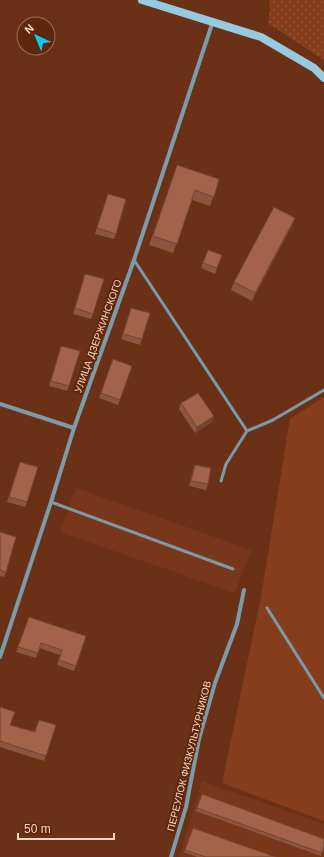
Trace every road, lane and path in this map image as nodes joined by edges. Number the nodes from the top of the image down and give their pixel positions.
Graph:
1 (142, 0) edge
2 (213, 21) junction
3 (324, 78) edge
4 (134, 260) junction
5 (324, 390) edge
6 (0, 404) edge
7 (74, 428) junction
8 (247, 431) junction
9 (221, 481) dead end
10 (51, 502) junction
11 (233, 569) dead end
12 (244, 590) dead end
13 (266, 608) dead end
14 (0, 657) edge
15 (324, 698) edge
16 (171, 857) edge

1 - 2 main road
2 - 3 main road
2 - 4 street, УЛИЦА ДЗЕРЖИНСКОГО
4 - 7 street, УЛИЦА ДЗЕРЖИНСКОГО
4 - 8 lane
5 - 8 lane
6 - 7 street
7 - 10 street, УЛИЦА ДЗЕРЖИНСКОГО
8 - 9 lane
10 - 11 lane
10 - 14 street, УЛИЦА ДЗЕРЖИНСКОГО
12 - 16 street, ПЕРЕУЛОК ФИЗКУЛЬТУРНИКОВ
13 - 15 lane

